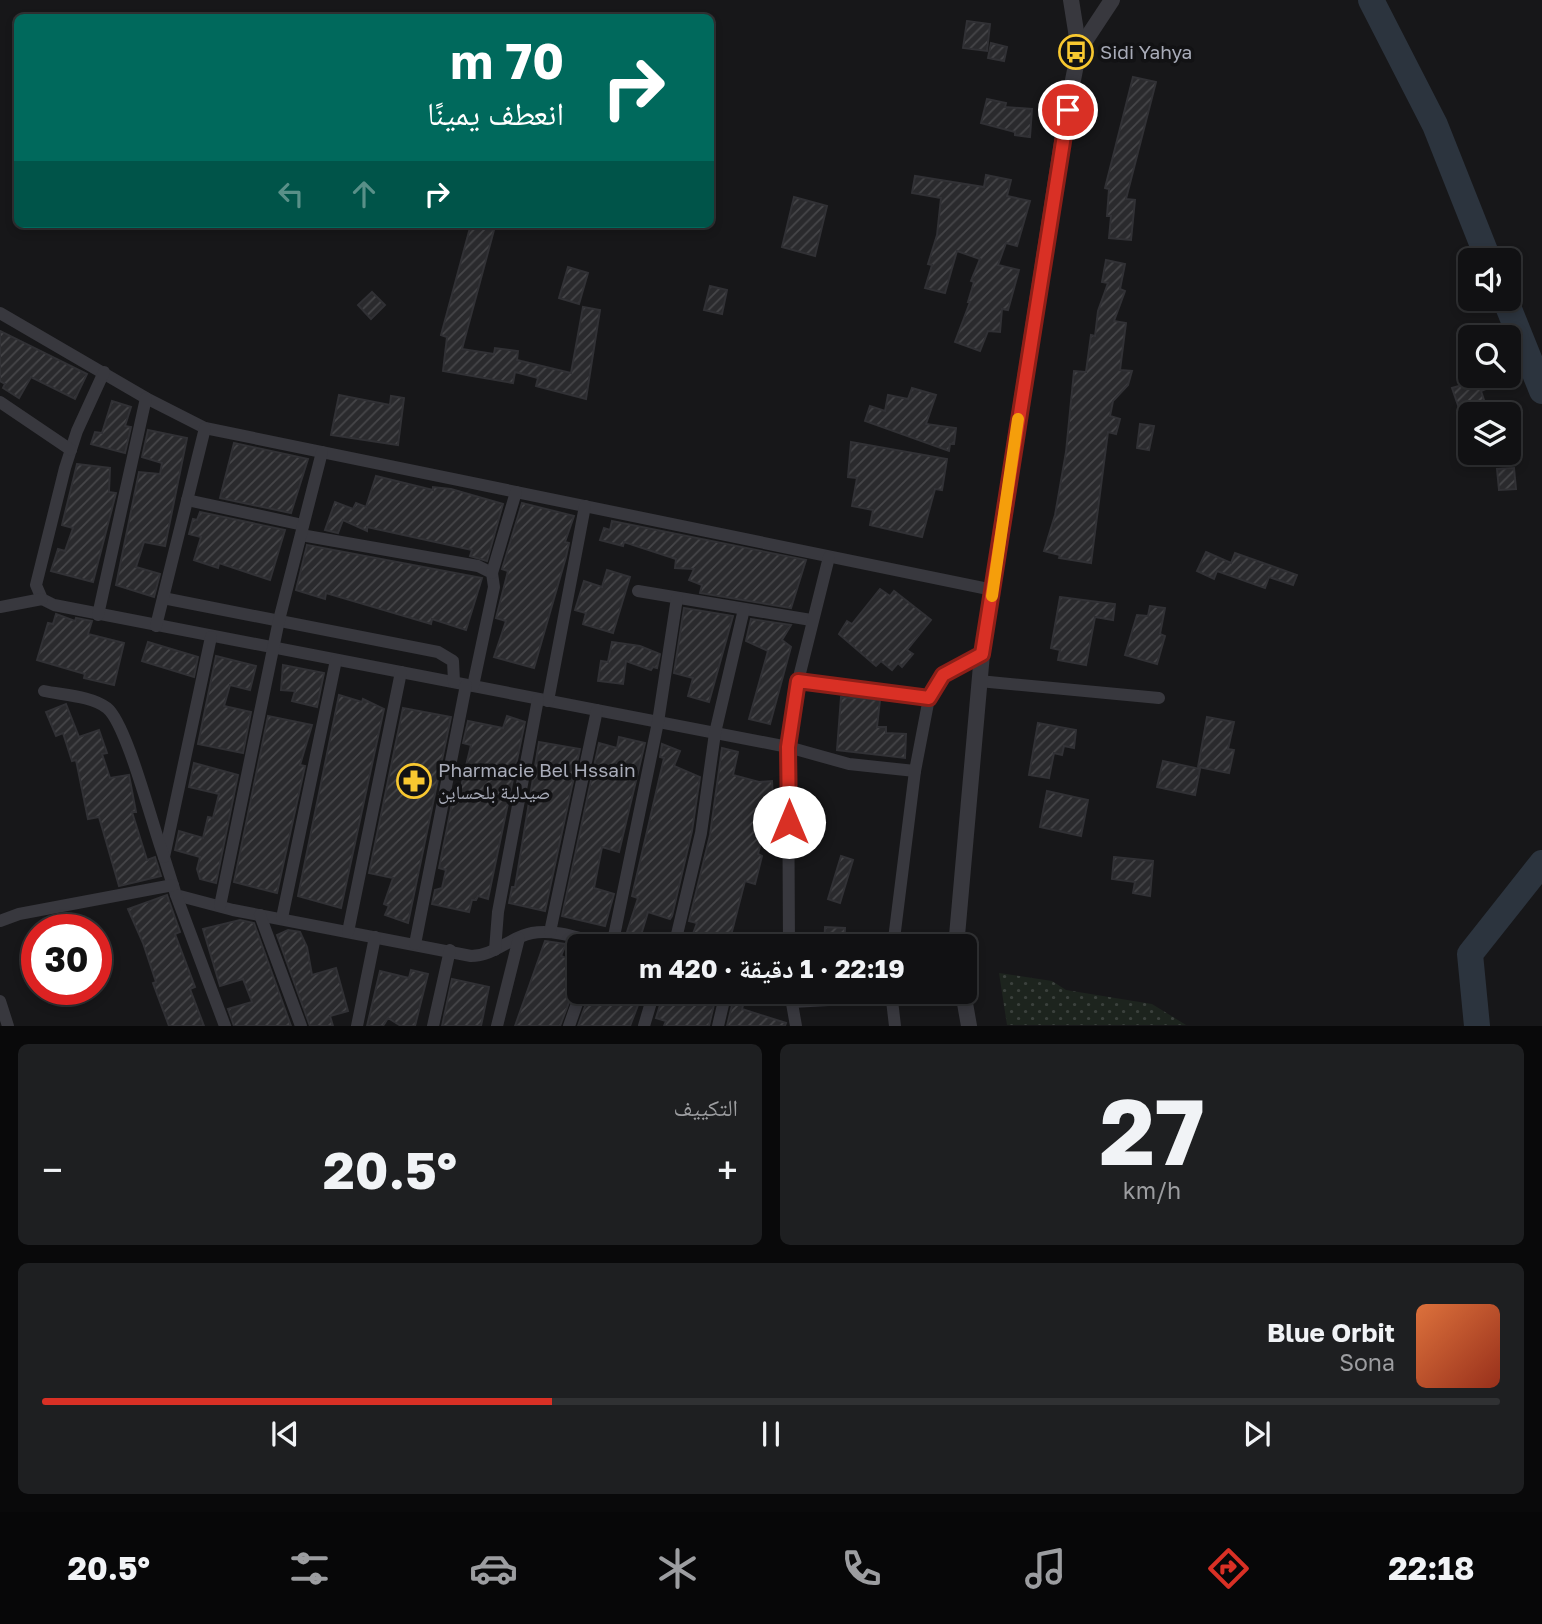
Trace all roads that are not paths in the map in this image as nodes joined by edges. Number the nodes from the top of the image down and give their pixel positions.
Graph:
1 (1071, 0) edge
2 (1112, 0) edge
3 (1079, 50) junction
4 (0, 313) edge
5 (104, 372) junction
6 (146, 398) junction
7 (0, 402) edge
8 (205, 428) junction
9 (71, 450) junction
10 (322, 452) junction
11 (516, 492) junction
12 (187, 500) junction
13 (586, 506) junction
14 (302, 530) junction
15 (829, 557) junction
16 (492, 573) junction
17 (993, 590) junction
18 (638, 591) dead end
19 (677, 597) junction
20 (42, 598) junction
21 (163, 598) junction
22 (0, 607) edge
23 (744, 609) junction
24 (98, 615) junction
25 (279, 620) junction
26 (811, 620) junction
27 (156, 626) junction
28 (211, 636) junction
29 (273, 649) junction
30 (982, 654) junction
31 (336, 660) junction
32 (401, 673) junction
33 (798, 681) junction
34 (979, 681) junction
35 (464, 684) junction
36 (44, 691) dead end
37 (929, 698) junction
38 (1159, 698) dead end
39 (543, 700) junction
40 (597, 710) junction
41 (657, 722) junction
42 (715, 733) junction
43 (788, 747) junction
44 (915, 771) junction
45 (164, 857) junction
46 (174, 890) junction
47 (220, 906) junction
48 (260, 915) junction
49 (282, 918) junction
50 (0, 921) edge
51 (348, 932) junction
52 (550, 932) junction
53 (616, 934) edge
54 (677, 934) edge
55 (789, 934) edge
56 (895, 934) edge
57 (957, 934) edge
58 (375, 937) junction
59 (567, 937) edge
60 (519, 938) junction
61 (415, 944) junction
62 (450, 950) junction
63 (495, 950) junction
64 (0, 1001) edge
65 (577, 1004) edge
66 (650, 1004) edge
67 (723, 1004) edge
68 (792, 1004) edge
69 (892, 1004) edge
70 (965, 1004) edge
71 (8, 1026) edge
72 (225, 1026) edge
73 (301, 1026) edge
74 (357, 1026) edge
75 (433, 1026) edge
76 (497, 1026) edge
77 (569, 1026) edge
78 (644, 1026) edge
79 (718, 1026) edge
80 (796, 1026) edge
81 (895, 1026) edge
82 (969, 1026) edge

1 - 3 street
2 - 3 street
3 - 17 street
4 - 5 street
5 - 6 street
5 - 9 street
6 - 8 street
6 - 24 street
7 - 9 street
8 - 10 street
8 - 12 street
9 - 20 street
10 - 11 street
10 - 14 street
11 - 13 street
11 - 16 street
12 - 14 street
12 - 21 street
13 - 15 street
13 - 39 street
14 - 16 street
14 - 25 street
15 - 17 street
15 - 26 street
16 - 35 street
17 - 30 street
18 - 19 street
19 - 23 street
19 - 41 street
20 - 22 street
20 - 24 street
21 - 25 street
21 - 27 street
23 - 26 street
23 - 42 street
24 - 27 street
25 - 29 street
25 - 35 street
26 - 33 street
27 - 28 street
28 - 29 street
28 - 45 street
29 - 31 street
29 - 47 street
30 - 34 street
30 - 37 street
31 - 32 street
31 - 49 street
32 - 35 street
32 - 51 street
33 - 37 street
33 - 43 street
34 - 38 street
34 - 57 street
35 - 39 street
35 - 61 street
36 - 45 street
37 - 44 street
39 - 40 street
39 - 63 street
40 - 41 street
40 - 52 street
41 - 42 street
41 - 53 street
42 - 43 street
42 - 54 street
43 - 44 street
43 - 55 street
44 - 56 street
45 - 46 street
46 - 47 street
46 - 50 street
46 - 72 street
47 - 48 street
48 - 49 street
48 - 73 street
49 - 51 street
51 - 58 street
52 - 59 street
52 - 60 street
58 - 61 street
58 - 74 street
60 - 63 street
60 - 76 street
61 - 62 street
62 - 63 street
62 - 75 street
64 - 71 street
65 - 77 street
66 - 78 street
67 - 79 street
68 - 80 street
69 - 81 street
70 - 82 street

